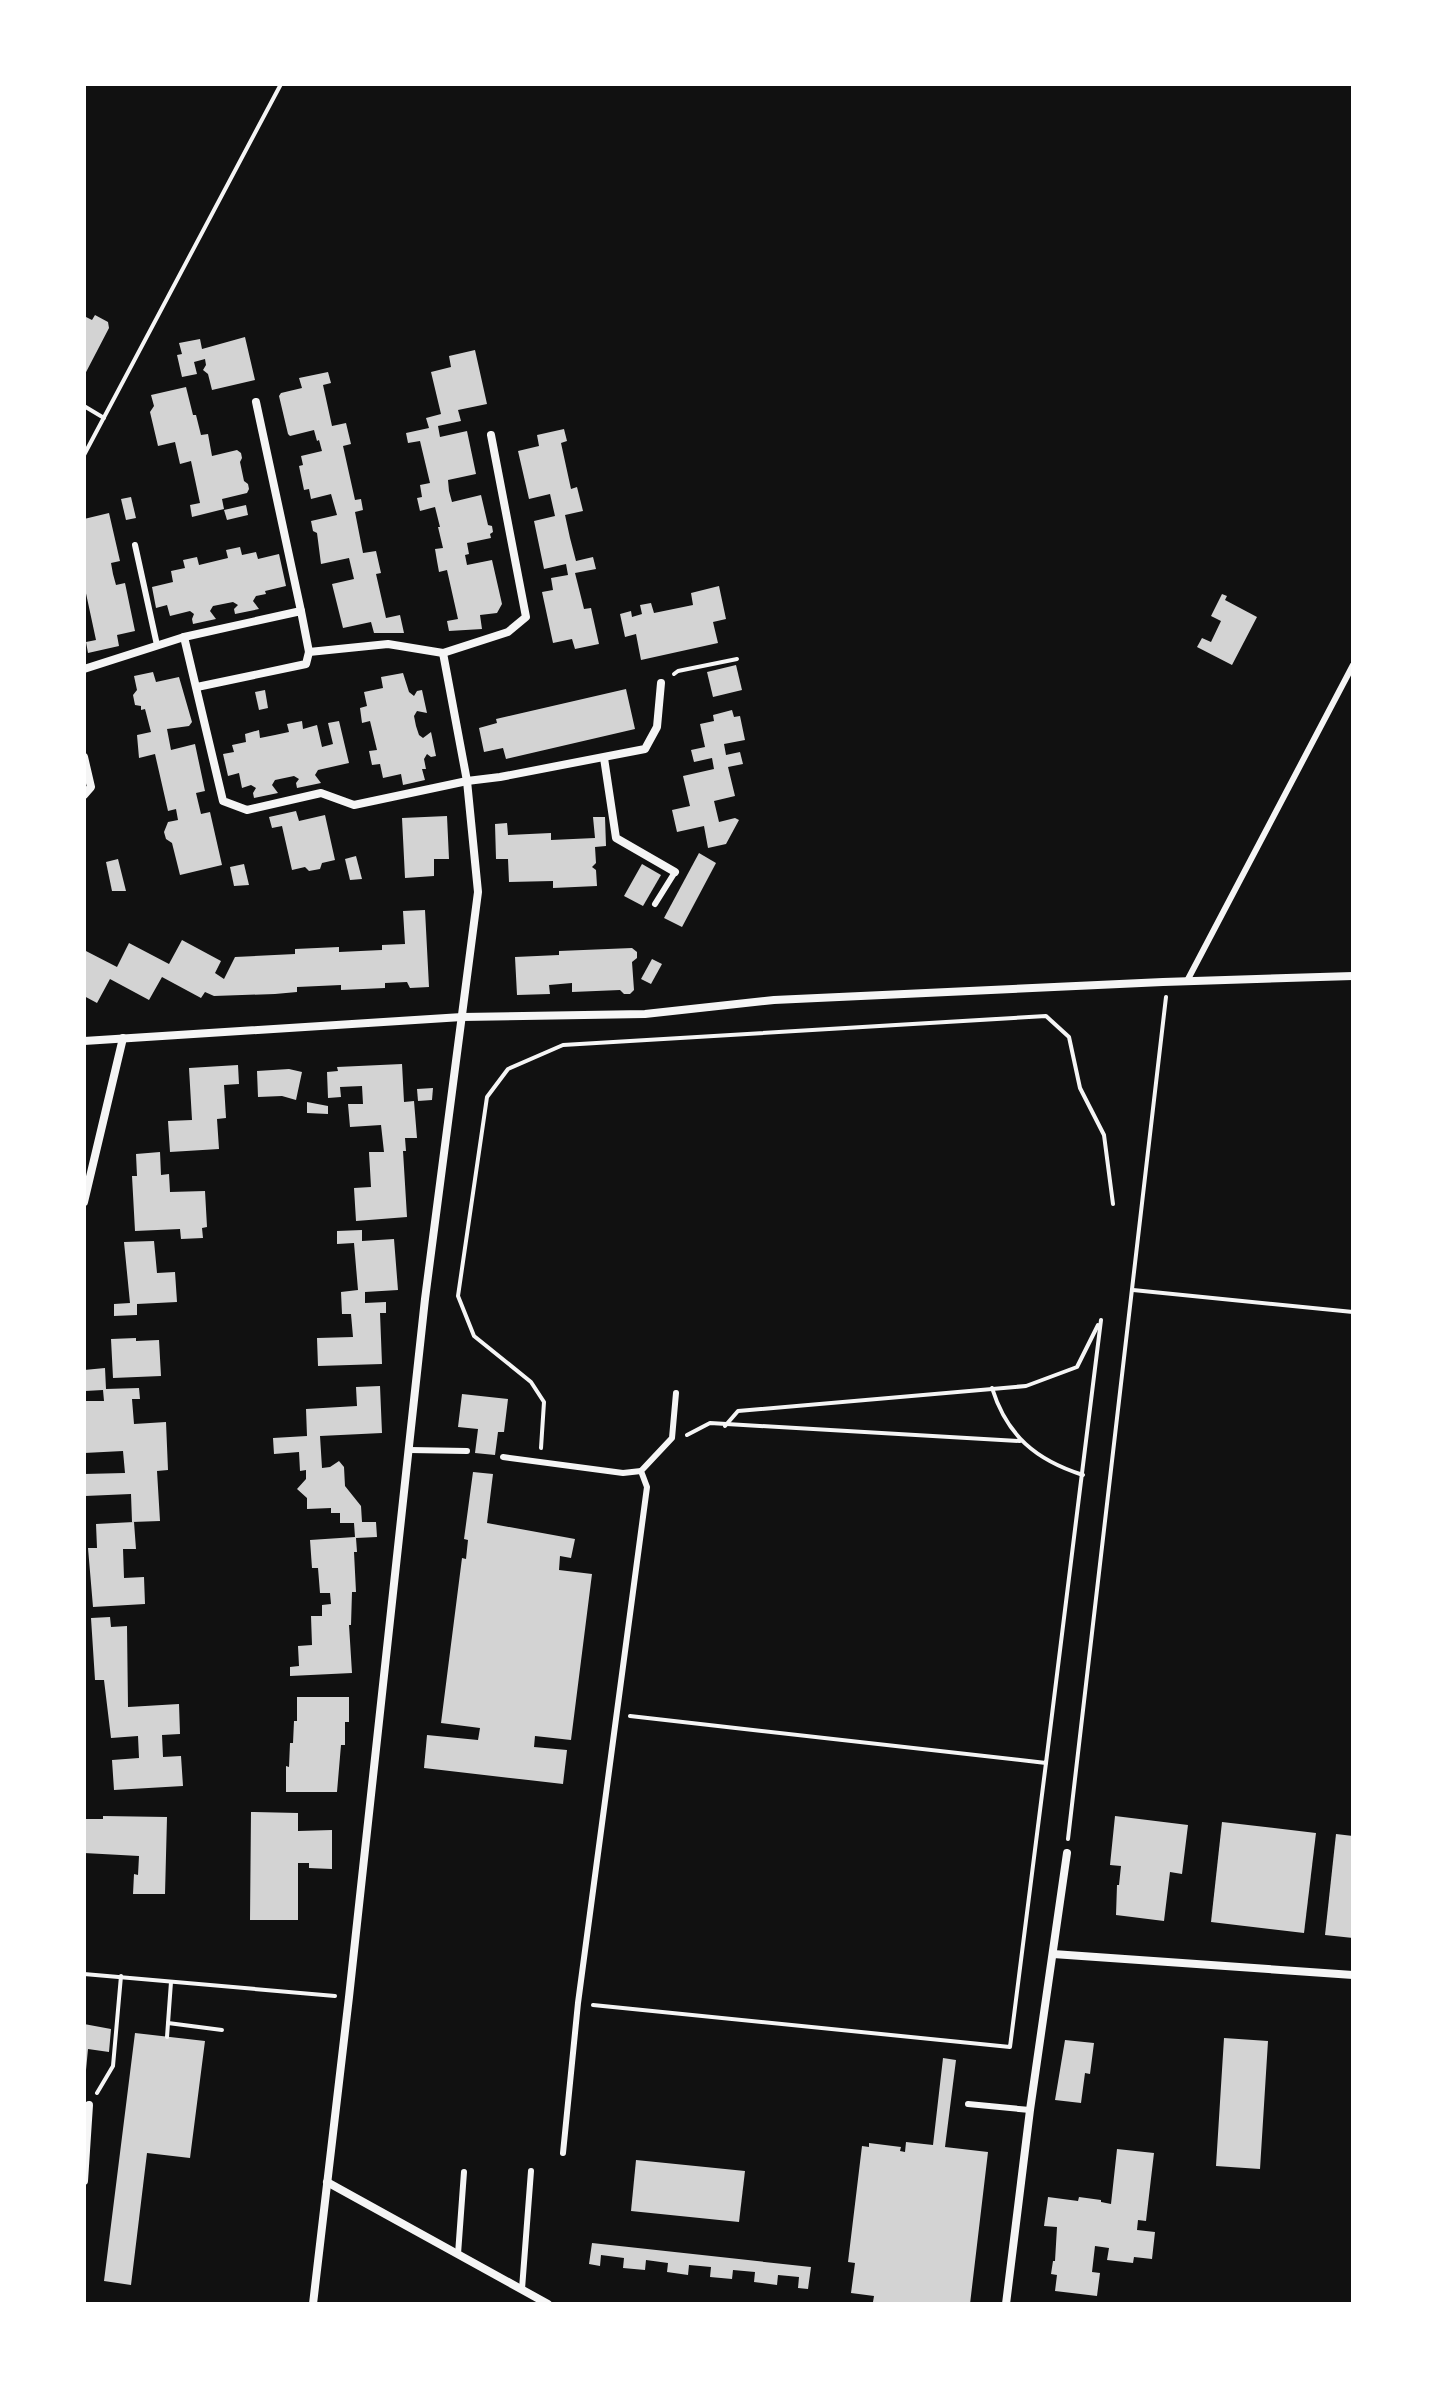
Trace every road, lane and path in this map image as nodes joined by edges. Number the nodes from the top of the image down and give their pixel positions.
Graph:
1 (281, 84) edge
2 (256, 402) dead end
3 (84, 406) edge
4 (104, 418) junction
5 (491, 435) dead end
6 (84, 455) edge
7 (135, 545) dead end
8 (301, 611) junction
9 (184, 637) junction
10 (157, 645) junction
11 (309, 652) junction
12 (443, 653) junction
13 (737, 659) dead end
14 (1353, 665) edge
15 (84, 669) edge
16 (661, 683) joint
17 (197, 687) junction
18 (84, 757) edge
19 (604, 758) junction
20 (467, 781) junction
21 (84, 795) edge
22 (675, 872) joint
23 (655, 904) dead end
24 (1353, 976) edge
25 (1187, 981) junction
26 (1167, 982) junction
27 (462, 1017) junction
28 (123, 1038) junction
29 (84, 1041) edge
30 (84, 1202) edge
31 (1113, 1204) dead end
32 (1133, 1290) junction
33 (1353, 1312) edge
34 (992, 1388) junction
35 (676, 1393) dead end
36 (725, 1426) junction
37 (690, 1435) dead end
38 (1020, 1441) junction
39 (410, 1450) junction
40 (467, 1451) dead end
41 (503, 1457) dead end
42 (540, 1463) junction
43 (641, 1471) junction
44 (1083, 1475) junction
45 (615, 1714) junction
46 (1046, 1763) junction
47 (1067, 1853) joint
48 (1053, 1954) junction
49 (84, 1974) edge
50 (1353, 1975) edge
51 (121, 1976) junction
52 (171, 1982) junction
53 (349, 1997) junction
54 (578, 2003) junction
55 (168, 2023) junction
56 (222, 2030) dead end
57 (167, 2037) dead end
58 (968, 2104) dead end
59 (89, 2105) joint
60 (1030, 2110) junction
61 (563, 2153) dead end
62 (531, 2171) dead end
63 (464, 2172) dead end
64 (84, 2181) edge
65 (327, 2182) junction
66 (458, 2254) junction
67 (522, 2289) junction
68 (313, 2304) edge
69 (548, 2304) edge
70 (1006, 2304) edge

1 - 4 path
2 - 8 street
3 - 4 path
4 - 6 path
5 - 12 street
7 - 10 lane
8 - 9 street
8 - 11 street
9 - 10 street
9 - 17 street
10 - 15 street
11 - 12 street
11 - 17 street
12 - 20 street
13 - 16 path
14 - 25 lane
16 - 19 street
17 - 20 street
18 - 21 street
19 - 20 street
19 - 22 street
20 - 27 street
22 - 23 lane
24 - 25 street
25 - 26 street
26 - 27 street
26 - 32 path
27 - 28 street
27 - 39 street
28 - 29 street
28 - 30 street
31 - 42 path
32 - 33 path
32 - 47 path
34 - 36 path
34 - 38 path
34 - 44 path
35 - 43 lane
36 - 37 path
36 - 38 path
38 - 44 path
39 - 40 lane
39 - 53 street
41 - 42 lane
42 - 43 lane
43 - 45 lane
44 - 46 path
45 - 46 path
45 - 54 lane
46 - 54 path
47 - 48 street
48 - 50 street
48 - 60 street
49 - 51 path
51 - 52 path
51 - 59 path
52 - 53 path
52 - 55 path
53 - 65 street
54 - 61 lane
55 - 56 path
55 - 57 path
58 - 60 lane
59 - 64 street
60 - 70 street
62 - 67 lane
63 - 66 lane
65 - 66 street
65 - 68 street
66 - 67 street
67 - 69 street

